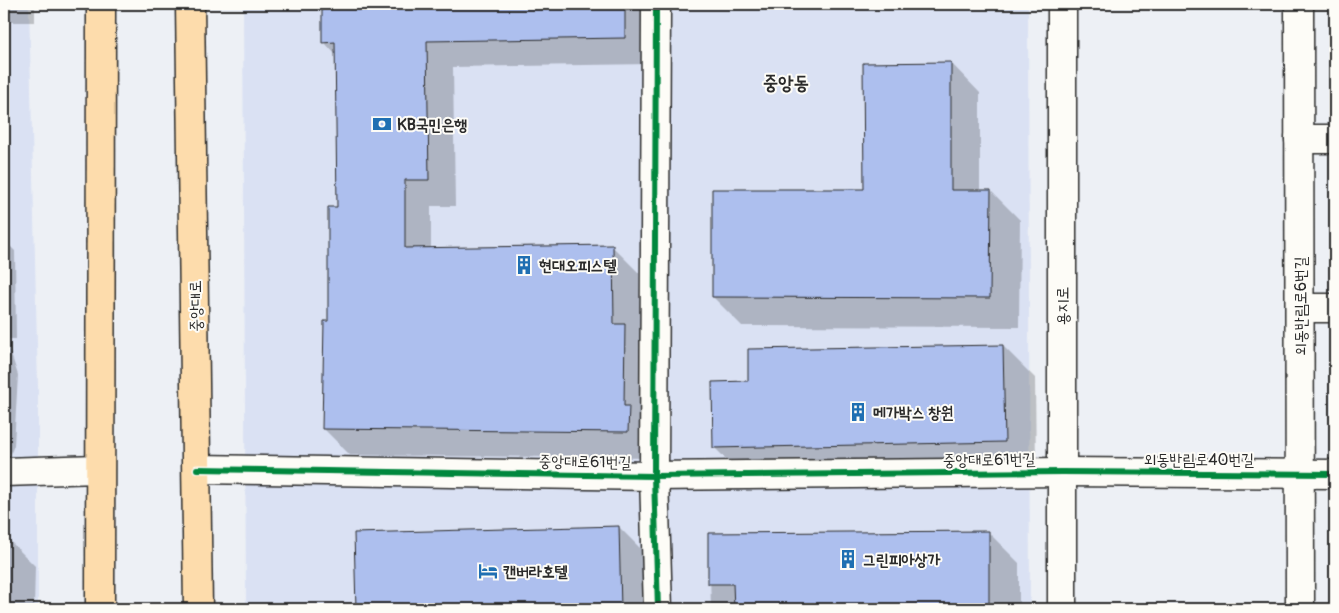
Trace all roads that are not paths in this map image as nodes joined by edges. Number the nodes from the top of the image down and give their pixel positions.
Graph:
1 (101, 4) edge
2 (190, 4) edge
3 (656, 4) edge
4 (1062, 4) edge
5 (1299, 4) edge
6 (1299, 139) junction
7 (1335, 139) edge
8 (1300, 308) junction
9 (1335, 308) edge
10 (98, 469) junction
11 (197, 469) junction
12 (4, 472) edge
13 (1062, 472) junction
14 (1300, 474) junction
15 (1335, 474) edge
16 (654, 476) junction
17 (100, 609) edge
18 (198, 609) edge
19 (658, 609) edge
20 (1062, 609) edge
21 (1300, 609) edge

1 - 10 main road
2 - 11 main road, 중앙대로
3 - 16 street
4 - 13 street, 용지로
5 - 6 street, 외동반림로6번길
6 - 7 street
6 - 8 street, 외동반림로6번길
8 - 9 street
8 - 14 street, 외동반림로6번길
10 - 12 street
10 - 17 main road
11 - 16 street, 중앙대로61번길
11 - 18 main road, 중앙대로
13 - 14 street, 외동반림로40번길
13 - 16 street, 중앙대로61번길
13 - 20 street, 용지로
14 - 15 street, 외동반림로40번길
14 - 21 street, 외동반림로6번길
16 - 19 street

